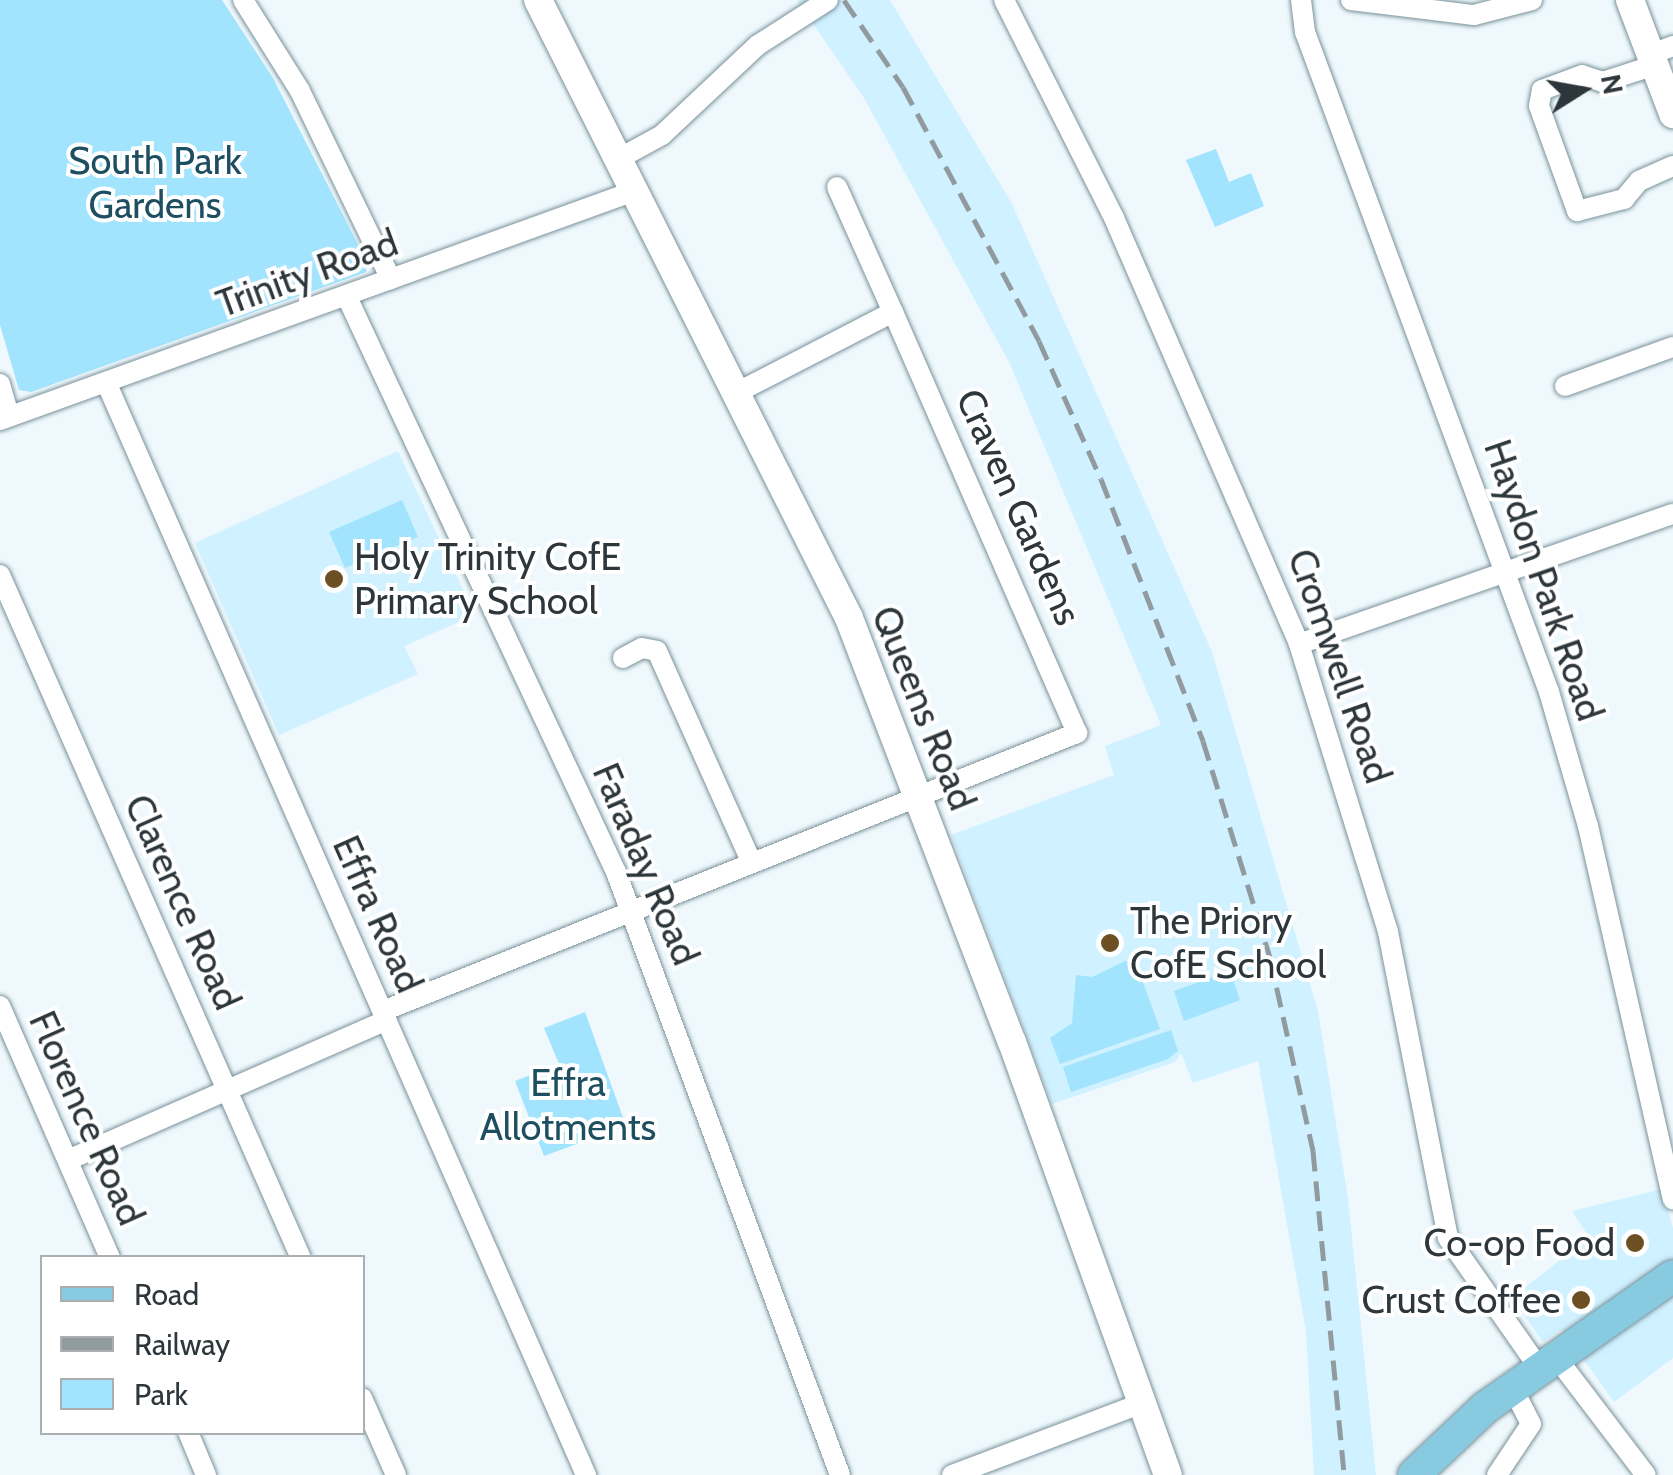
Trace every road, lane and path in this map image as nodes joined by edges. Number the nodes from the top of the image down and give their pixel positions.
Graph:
1 (243, 0) edge
2 (538, 0) edge
3 (828, 0) edge
4 (1004, 0) edge
5 (1301, 0) edge
6 (1351, 0) edge
7 (1532, 0) edge
8 (1630, 0) edge
9 (1660, 55) edge
10 (1673, 114) edge
11 (620, 158) junction
12 (1673, 166) edge
13 (837, 187) dead end
14 (637, 190) junction
15 (391, 280) junction
16 (347, 297) junction
17 (894, 312) junction
18 (1673, 347) edge
19 (106, 382) junction
20 (0, 384) edge
21 (1565, 386) dead end
22 (740, 390) junction
23 (4, 418) edge
24 (1673, 514) edge
25 (1509, 571) junction
26 (0, 575) edge
27 (1300, 644) junction
28 (622, 658) dead end
29 (920, 794) junction
30 (752, 863) junction
31 (632, 911) junction
32 (0, 1006) edge
33 (385, 1016) junction
34 (226, 1090) junction
35 (68, 1160) junction
36 (1673, 1199) edge
37 (109, 1255) edge
38 (300, 1255) edge
39 (1673, 1276) edge
40 (1551, 1366) junction
41 (1515, 1393) junction
42 (1142, 1402) junction
43 (365, 1405) edge
44 (1476, 1427) junction
45 (189, 1435) edge
46 (206, 1475) edge
47 (396, 1475) edge
48 (586, 1475) edge
49 (840, 1475) edge
50 (952, 1475) edge
51 (1168, 1475) edge
52 (1414, 1475) edge
53 (1437, 1475) edge
54 (1496, 1475) edge
55 (1646, 1475) edge

1 - 15 street
2 - 11 street, Queens Road
3 - 11 street
4 - 27 street, Cromwell Road
5 - 25 street, Haydon Park Road
6 - 7 street
8 - 9 street
9 - 10 street
9 - 12 street
11 - 14 street, Queens Road
13 - 17 street
14 - 15 street, Trinity Road
14 - 22 street, Queens Road
15 - 16 street, Trinity Road
16 - 19 street, Trinity Road
16 - 31 street, Faraday Road
17 - 22 street
17 - 29 street, Craven Gardens
18 - 21 street
19 - 23 street, Trinity Road
19 - 33 street, Effra Road
20 - 23 street
22 - 29 street, Queens Road
24 - 25 street
25 - 27 street
25 - 36 street, Haydon Park Road
26 - 34 street, Clarence Road
27 - 40 street, Cromwell Road
28 - 30 street
29 - 30 street
29 - 42 street, Queens Road
30 - 31 street
31 - 33 street
31 - 49 street, Faraday Road
32 - 35 street, Florence Road
33 - 34 street
33 - 48 street, Effra Road
34 - 35 street
34 - 38 street, Clarence Road
35 - 37 street, Florence Road
39 - 40 main road
40 - 41 main road
40 - 55 street, Cromwell Road
41 - 44 main road
41 - 54 street
42 - 50 street
42 - 51 street, Queens Road
43 - 47 street
44 - 52 main road
44 - 53 main road
45 - 46 street

